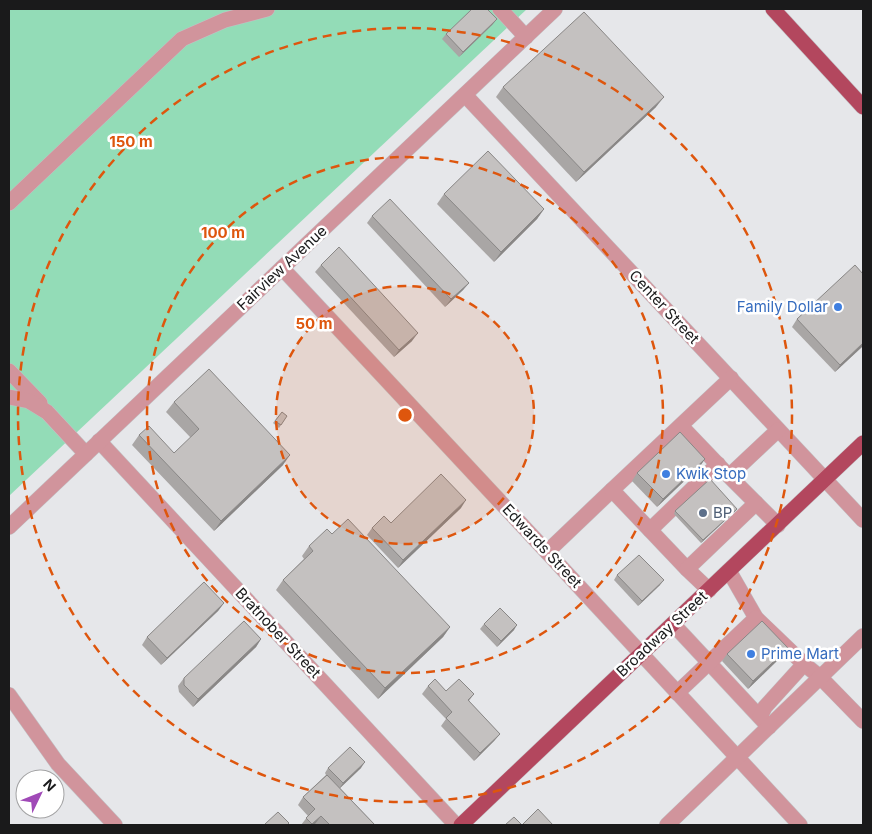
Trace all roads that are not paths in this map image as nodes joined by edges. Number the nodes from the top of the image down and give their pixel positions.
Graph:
1 (267, 9) edge
2 (500, 9) edge
3 (555, 9) edge
4 (772, 9) edge
5 (526, 37) junction
6 (465, 95) junction
7 (863, 107) edge
8 (9, 203) edge
9 (282, 268) junction
10 (9, 371) edge
11 (730, 378) junction
12 (9, 397) edge
13 (48, 412) junction
14 (681, 426) junction
15 (778, 430) junction
16 (100, 441) junction
17 (863, 443) edge
18 (86, 454) junction
19 (718, 464) junction
20 (729, 476) junction
21 (825, 480) junction
22 (612, 490) junction
23 (756, 503) junction
24 (863, 520) edge
25 (778, 525) junction
26 (9, 527) edge
27 (650, 530) junction
28 (547, 552) junction
29 (687, 569) junction
30 (729, 571) junction
31 (709, 590) junction
32 (756, 618) junction
33 (673, 624) junction
34 (863, 636) edge
35 (641, 654) junction
36 (712, 660) junction
37 (804, 664) junction
38 (820, 677) junction
39 (677, 693) junction
40 (9, 695) edge
41 (765, 717) junction
42 (863, 721) edge
43 (737, 757) junction
44 (115, 825) edge
45 (456, 825) edge
46 (461, 825) edge
47 (667, 825) edge
48 (800, 825) edge

1 - 8 street
2 - 5 street
3 - 5 street, Fairview Avenue
4 - 7 main road
5 - 6 street, Fairview Avenue
6 - 9 street, Fairview Avenue
6 - 11 street, Center Street
9 - 16 street, Fairview Avenue
9 - 28 street, Edwards Street
10 - 13 street
11 - 14 street
11 - 15 street, Center Street
12 - 13 street
13 - 18 street
14 - 19 street
14 - 22 street
15 - 20 street
15 - 21 street, Center Street
16 - 18 street, Fairview Avenue
16 - 45 street, Bratnober Street
17 - 21 main road, Broadway Street
18 - 26 street, Fairview Avenue
19 - 20 street
19 - 27 street
20 - 23 street
21 - 24 street, Center Street
21 - 25 main road, Broadway Street
22 - 27 street
22 - 28 street
23 - 25 street
23 - 29 street
25 - 30 main road, Broadway Street
27 - 29 street
28 - 35 street, Edwards Street
29 - 31 street
30 - 31 main road, Broadway Street
30 - 32 street
31 - 33 main road, Broadway Street
32 - 36 street
32 - 37 street
33 - 35 main road, Broadway Street
33 - 36 street
34 - 38 street
35 - 39 street, Edwards Street
35 - 46 main road, Broadway Street
36 - 39 street
36 - 41 street
37 - 38 street
37 - 41 street
38 - 41 street
38 - 42 street
39 - 43 street, Edwards Street
40 - 44 street
41 - 43 street
43 - 47 street
43 - 48 street, Edwards Street

